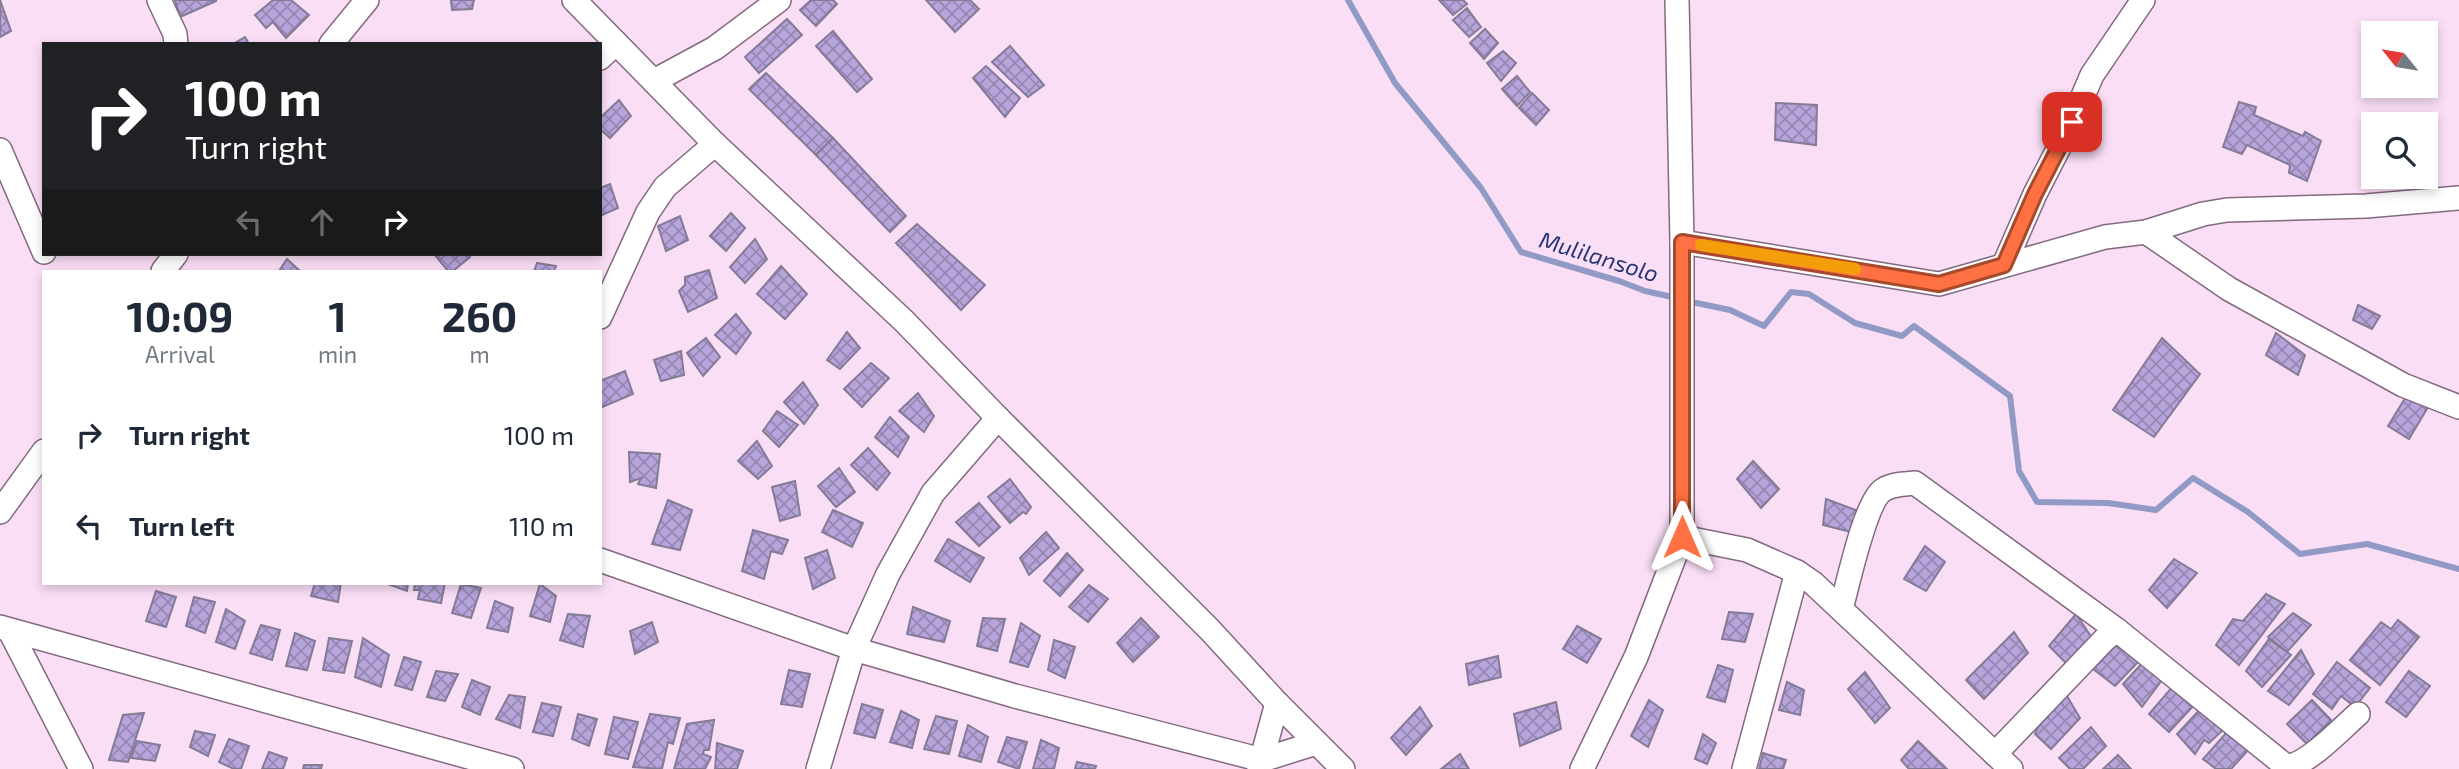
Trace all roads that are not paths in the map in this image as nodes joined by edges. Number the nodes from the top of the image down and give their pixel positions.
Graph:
1 (159, 0) edge
2 (574, 0) edge
3 (779, 0) edge
4 (1677, 0) edge
5 (2143, 0) edge
6 (356, 4) edge
7 (176, 42) edge
8 (332, 42) edge
9 (608, 50) edge
10 (654, 81) junction
11 (715, 144) junction
12 (0, 150) edge
13 (2459, 198) edge
14 (2146, 232) junction
15 (1682, 242) junction
16 (42, 248) edge
17 (174, 256) edge
18 (2004, 265) junction
19 (164, 270) edge
20 (602, 313) edge
21 (2459, 407) edge
22 (998, 418) junction
23 (42, 454) edge
24 (0, 512) edge
25 (1682, 537) junction
26 (602, 561) edge
27 (1797, 572) junction
28 (1841, 609) junction
29 (5, 629) edge
30 (2117, 630) junction
31 (854, 649) junction
32 (1277, 703) junction
33 (2358, 714) dead end
34 (1316, 743) junction
35 (2003, 761) edge
36 (1260, 764) edge
37 (81, 769) edge
38 (512, 769) edge
39 (818, 769) edge
40 (1343, 769) edge
41 (1582, 769) edge
42 (1744, 769) edge

1 - 7 street
2 - 9 street
3 - 10 street
4 - 15 street
5 - 18 street
6 - 8 street
9 - 10 street
10 - 11 street
11 - 20 street
11 - 22 street
12 - 16 street
13 - 14 street
14 - 18 street
14 - 21 street
15 - 18 street
15 - 25 street
17 - 19 street
22 - 31 street
22 - 32 street
23 - 24 street
25 - 27 street
25 - 41 street
26 - 31 street
27 - 28 street
27 - 42 street
28 - 30 street
28 - 35 street
29 - 37 street
29 - 38 street
30 - 33 street
30 - 35 street
31 - 36 street
31 - 39 street
32 - 34 street
32 - 36 street
34 - 36 street
34 - 40 street

